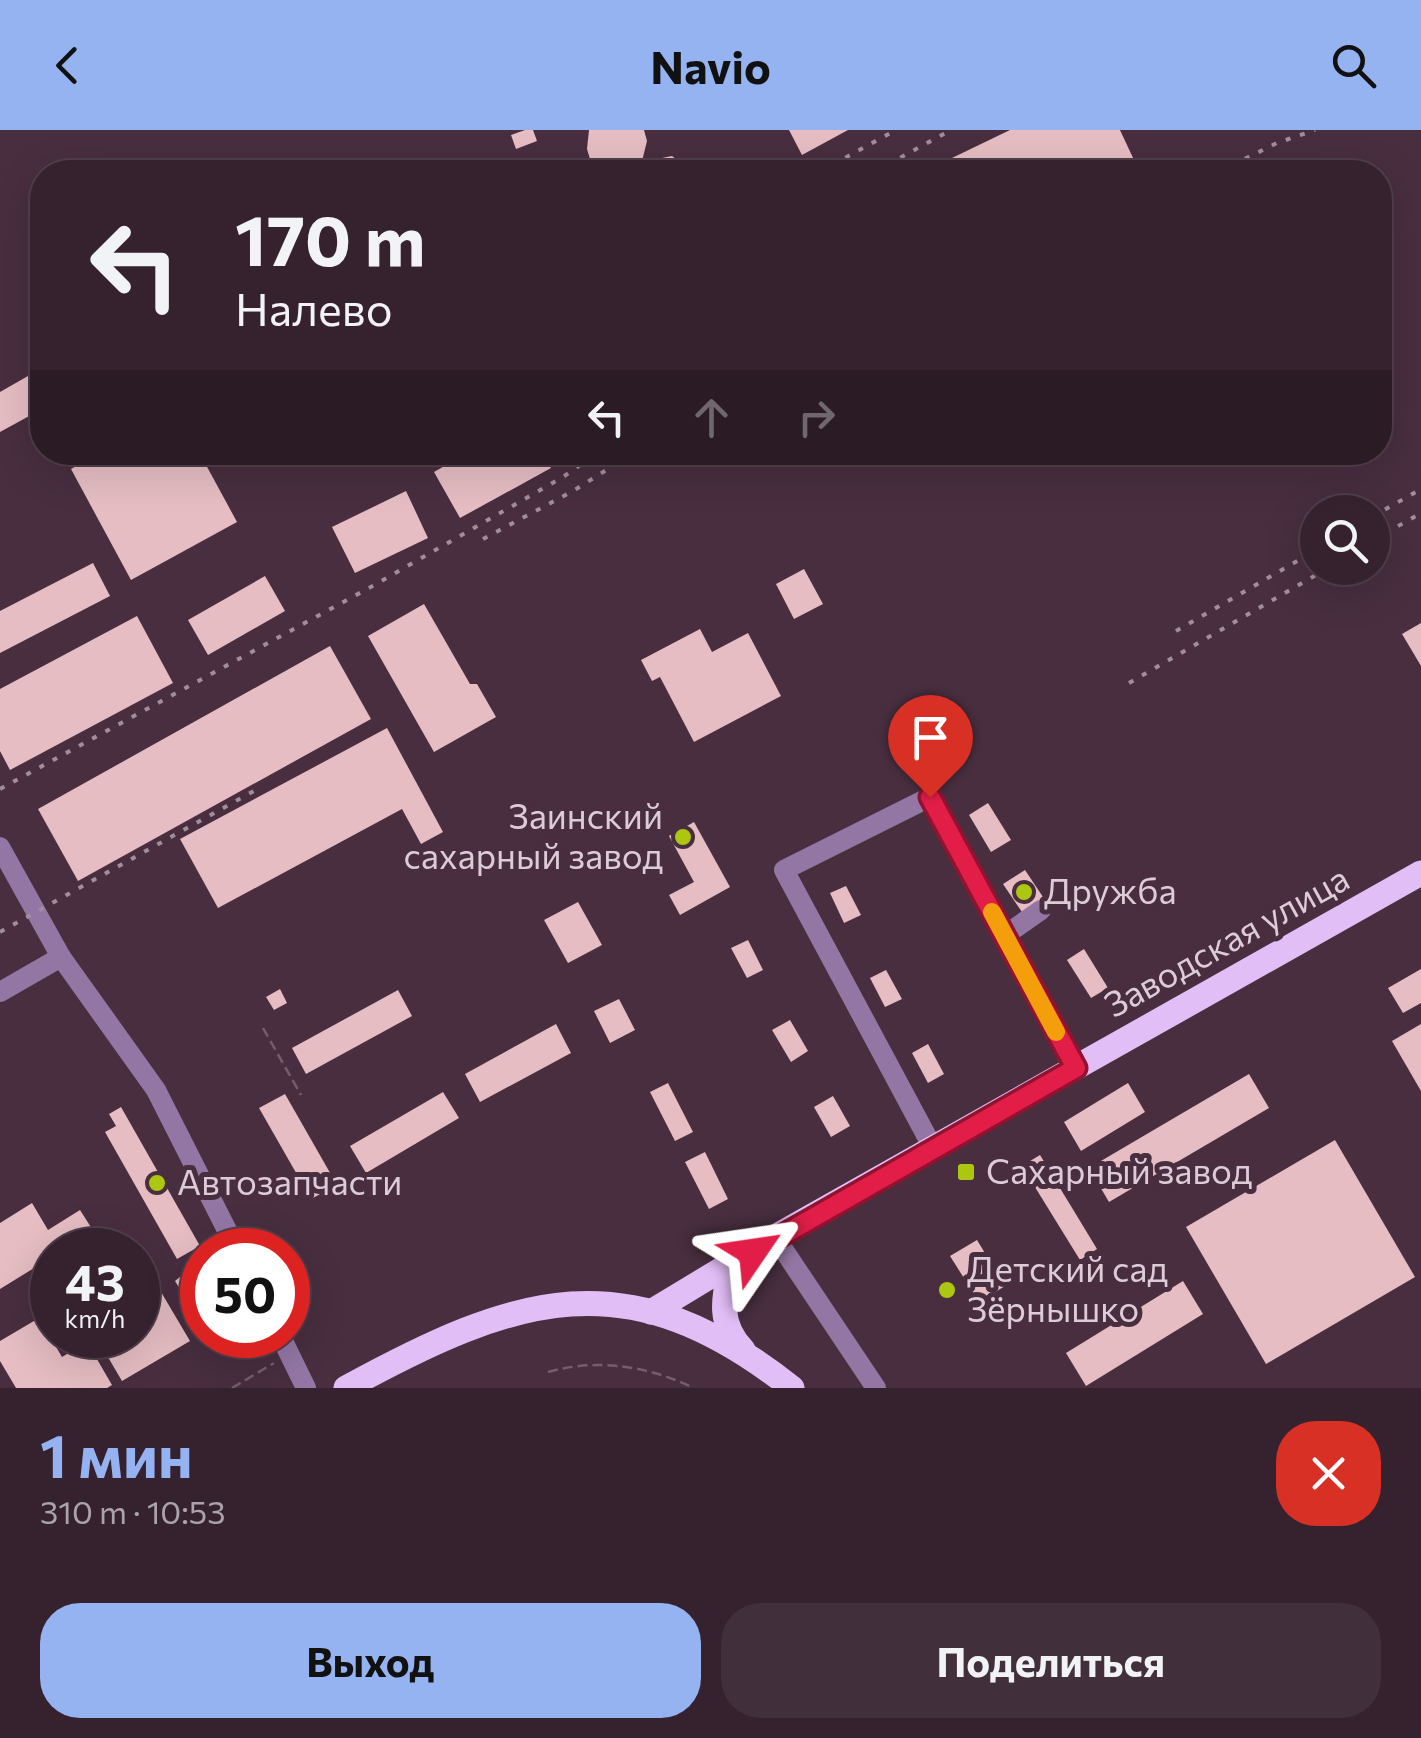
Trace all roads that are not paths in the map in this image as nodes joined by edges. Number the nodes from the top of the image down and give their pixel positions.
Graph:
1 (0, 847) edge
2 (1421, 873) edge
3 (1041, 910) dead end
4 (1004, 936) junction
5 (61, 957) junction
6 (0, 992) edge
7 (1076, 1068) junction
8 (934, 1148) junction
9 (226, 1228) edge
10 (775, 1237) junction
11 (731, 1266) junction
12 (651, 1312) junction
13 (747, 1354) junction
14 (292, 1358) edge
15 (306, 1388) edge
16 (346, 1388) edge
17 (792, 1388) edge
18 (876, 1388) edge

1 - 5 street
2 - 7 main road, Заводская улица
3 - 4 street
4 - 7 street
4 - 8 street
5 - 6 street
5 - 9 street
7 - 8 main road, Заводская улица
8 - 10 main road, Заводская улица
10 - 11 main road, Заводская улица
10 - 18 street
11 - 12 main road, Заводская улица
11 - 13 main road
12 - 13 main road
12 - 16 main road
13 - 17 main road
14 - 15 street

